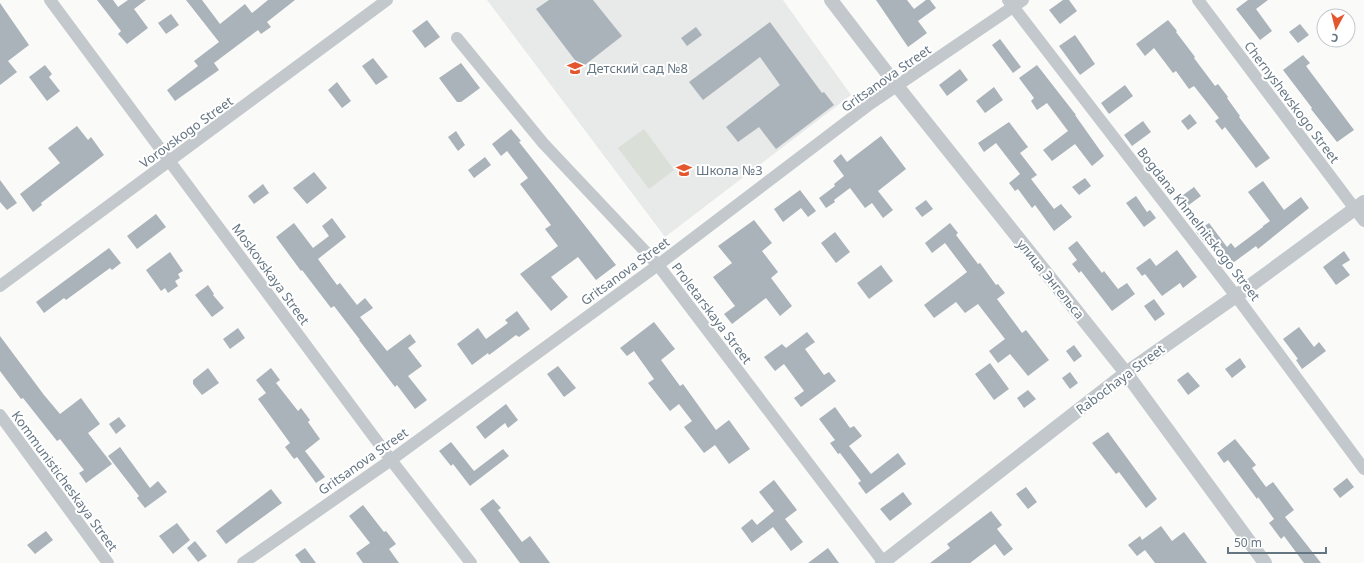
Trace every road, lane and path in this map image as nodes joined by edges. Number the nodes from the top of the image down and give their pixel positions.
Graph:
1 (50, 0) edge
2 (388, 0) edge
3 (832, 0) edge
4 (1198, 0) edge
5 (1015, 2) edge
6 (457, 38) dead end
7 (898, 86) junction
8 (170, 160) junction
9 (1359, 206) edge
10 (1364, 221) edge
11 (658, 265) junction
12 (0, 286) edge
13 (1236, 296) junction
14 (1126, 373) junction
15 (0, 415) edge
16 (391, 460) junction
17 (1364, 469) edge
18 (108, 563) edge
19 (243, 563) edge
20 (471, 563) edge
21 (883, 563) edge
22 (1265, 563) edge

1 - 8 street, Moskovskaya Street
2 - 8 street, Vorovskogo Street
3 - 7 street, улица Энгельса
4 - 9 street, Chernyshevskogo Street
5 - 7 street, Gritsanova Street
5 - 13 street, Bogdana Khmelnitskogo Street
6 - 11 street, Proletarskaya Street
7 - 11 street, Gritsanova Street
7 - 14 street, улица Энгельса
8 - 12 street, Vorovskogo Street
8 - 16 street, Moskovskaya Street
9 - 10 street, Chernyshevskogo Street
9 - 13 street, Rabochaya Street
11 - 16 street, Gritsanova Street
11 - 21 street, Proletarskaya Street
13 - 14 street, Rabochaya Street
13 - 17 street, Bogdana Khmelnitskogo Street
14 - 21 street, Rabochaya Street
14 - 22 street, улица Энгельса
15 - 18 street, Kommunisticheskaya Street
16 - 19 street, Gritsanova Street
16 - 20 street, Moskovskaya Street

